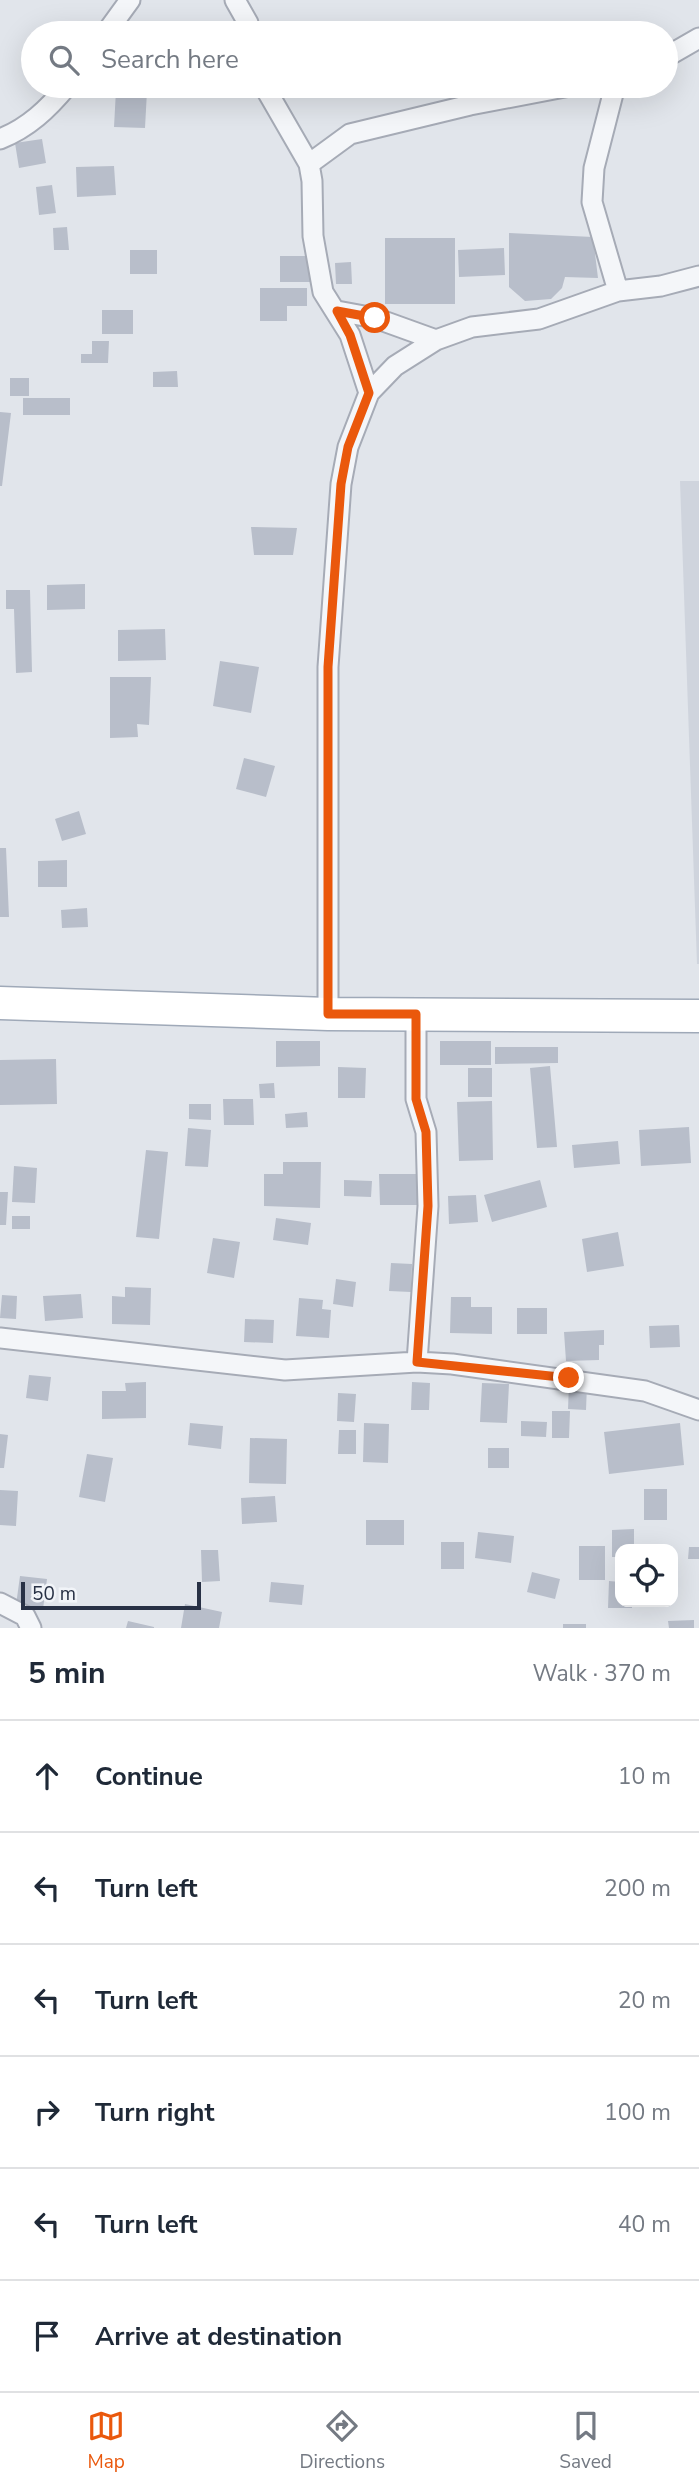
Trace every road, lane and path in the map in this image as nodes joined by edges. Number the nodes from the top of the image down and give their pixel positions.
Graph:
1 (130, 0) edge
2 (235, 0) edge
3 (115, 21) edge
4 (247, 21) edge
5 (699, 38) edge
6 (678, 50) edge
7 (57, 98) edge
8 (271, 98) edge
9 (507, 98) edge
10 (612, 98) edge
11 (0, 139) edge
12 (309, 164) junction
13 (699, 276) edge
14 (618, 291) junction
15 (337, 311) junction
16 (436, 340) junction
17 (369, 393) junction
18 (0, 1003) edge
19 (328, 1014) junction
20 (416, 1014) junction
21 (699, 1017) edge
22 (0, 1338) edge
23 (417, 1362) junction
24 (699, 1410) edge
25 (0, 1603) edge
26 (31, 1628) edge

1 - 3 street
2 - 4 street
5 - 6 street
7 - 11 street
8 - 12 street
9 - 12 street
10 - 14 street
12 - 15 street
13 - 14 street
14 - 16 street
15 - 16 street
15 - 17 street
16 - 17 street
17 - 19 street
18 - 19 main road
19 - 20 main road
20 - 21 main road
20 - 23 street
22 - 23 street
23 - 24 street
25 - 26 street

